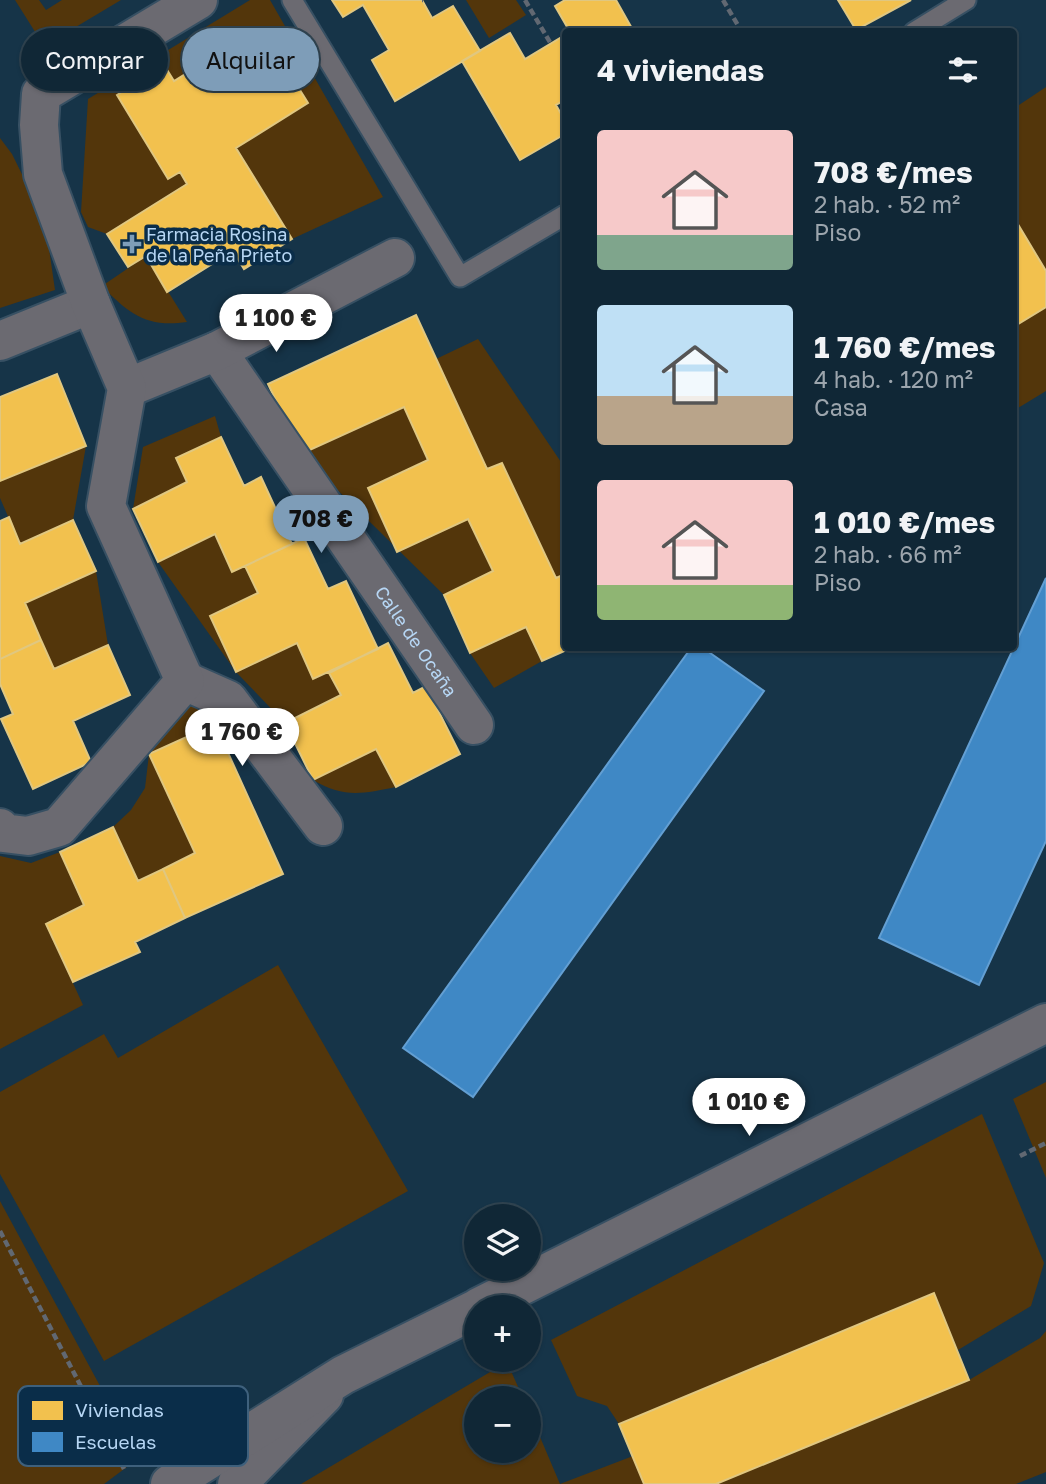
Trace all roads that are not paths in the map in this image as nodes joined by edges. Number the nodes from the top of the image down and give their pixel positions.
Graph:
1 (198, 0) edge
2 (292, 0) edge
3 (966, 0) edge
4 (920, 28) edge
5 (562, 217) edge
6 (395, 258) dead end
7 (91, 304) junction
8 (0, 341) edge
9 (216, 351) junction
10 (127, 388) junction
11 (185, 681) junction
12 (474, 725) dead end
13 (323, 825) dead end
14 (0, 828) edge
15 (1046, 1023) edge
16 (503, 1295) edge
17 (464, 1314) edge
18 (343, 1375) junction
19 (248, 1435) edge
20 (199, 1466) edge
21 (170, 1484) edge
22 (237, 1484) edge

1 - 7 street
2 - 5 lane
3 - 4 lane
6 - 9 street
7 - 8 street
7 - 10 street
9 - 10 street
9 - 12 street, Calle de Ocaña
10 - 11 street
11 - 13 street
11 - 14 street
15 - 16 street
17 - 18 street
18 - 19 street
18 - 22 street
20 - 21 street

